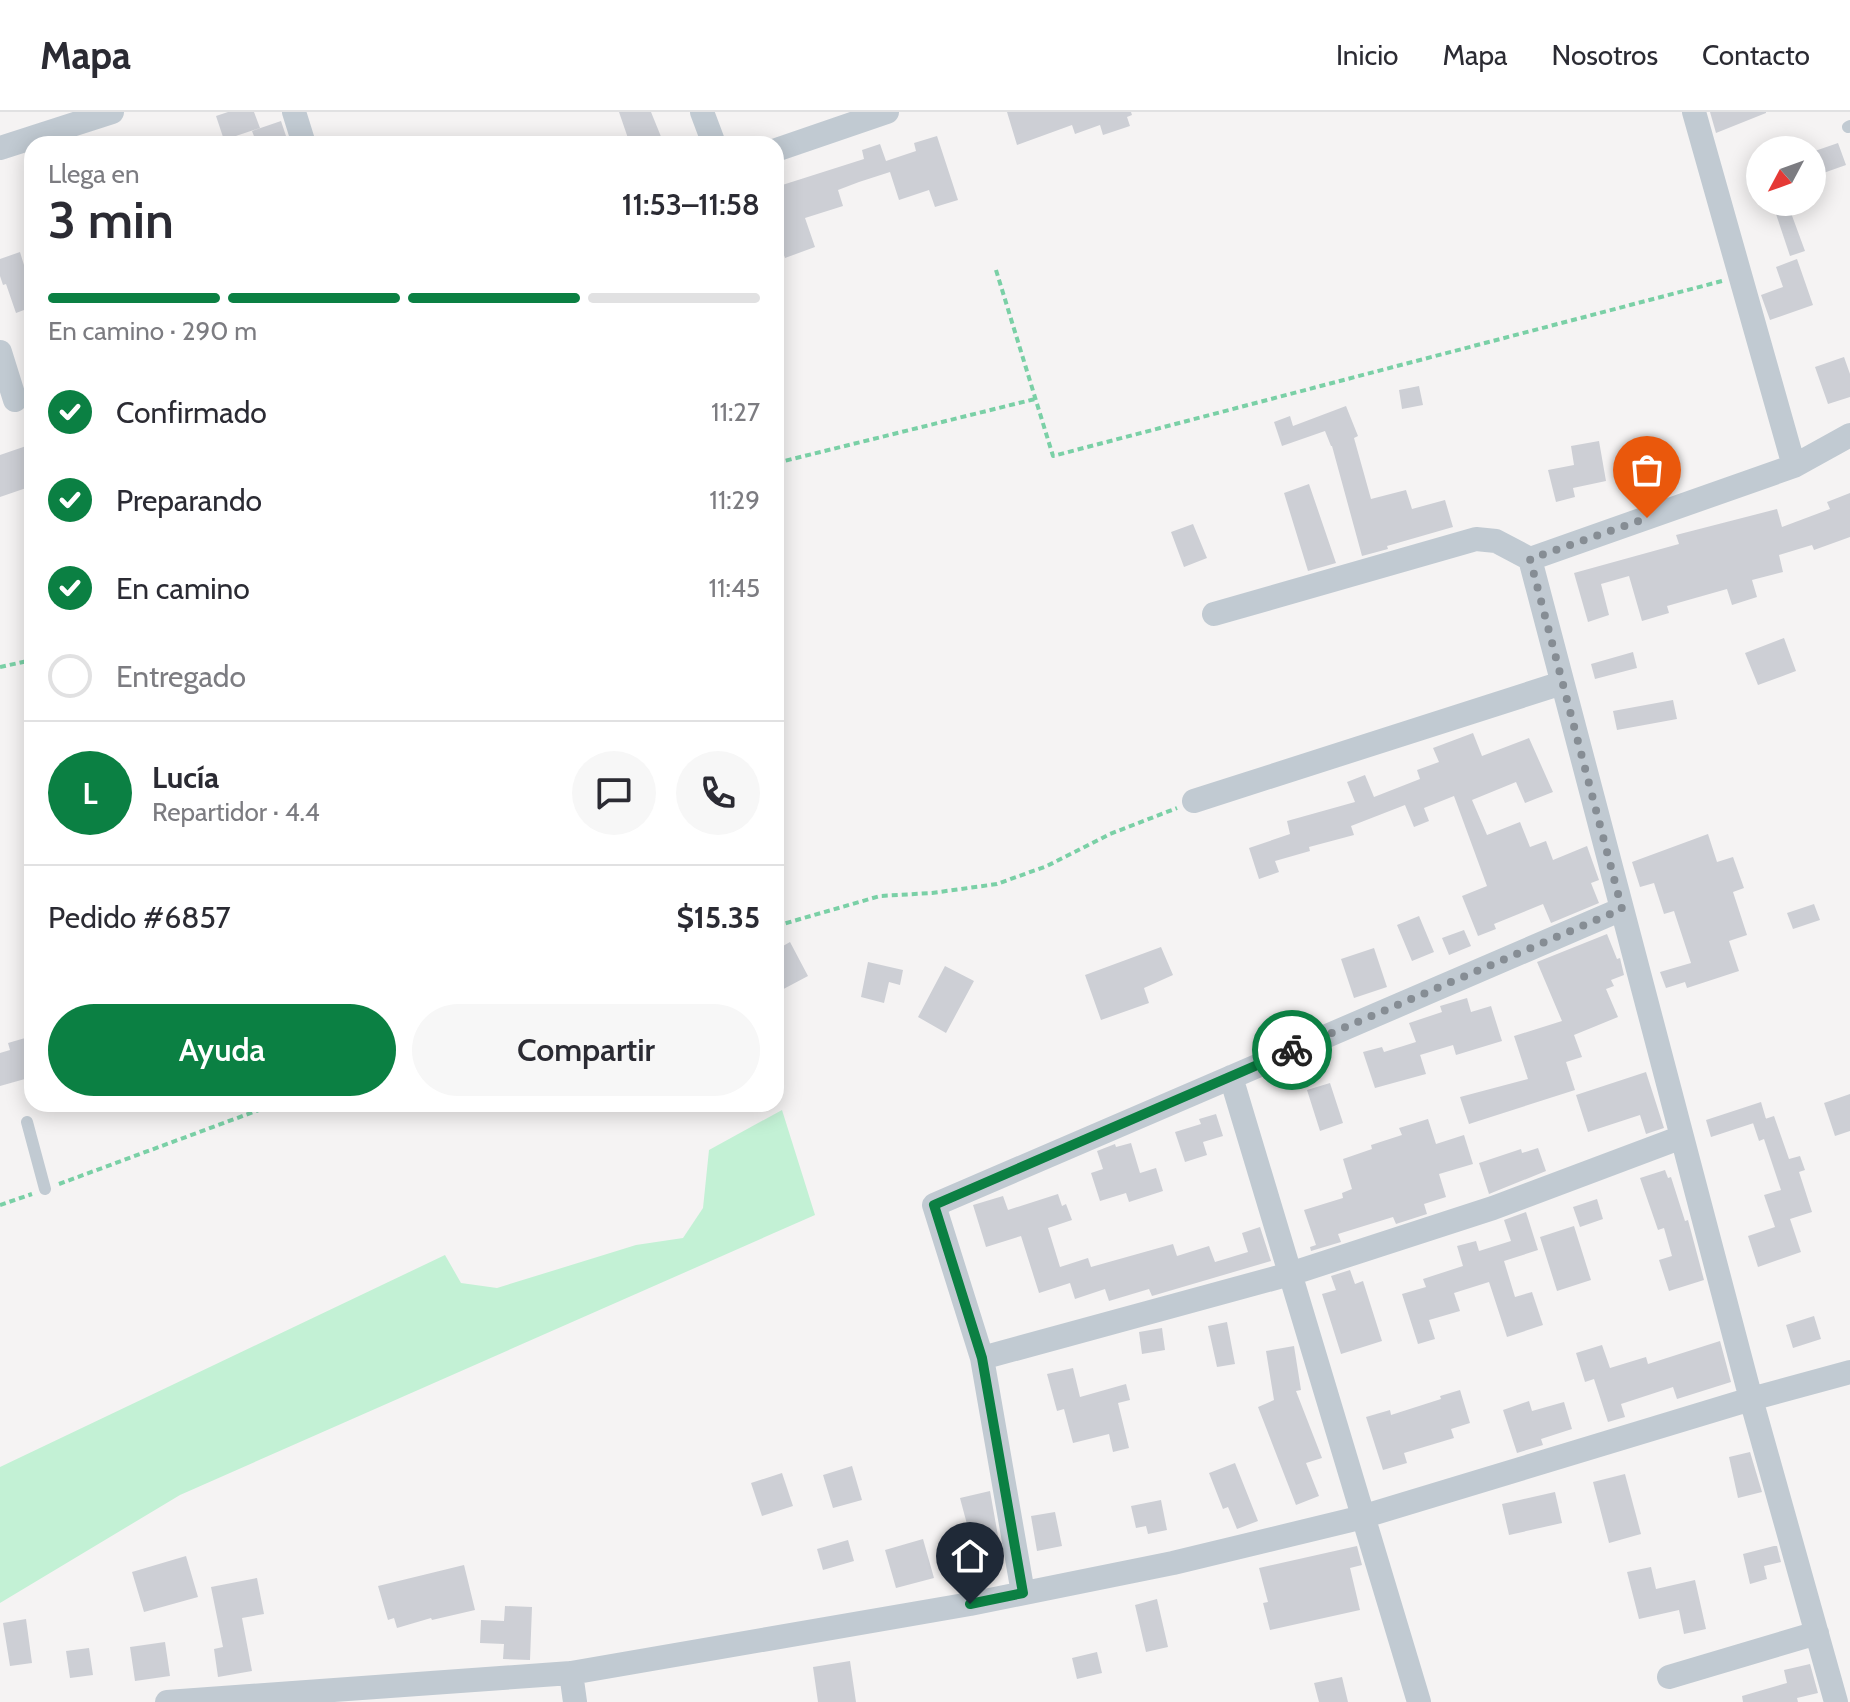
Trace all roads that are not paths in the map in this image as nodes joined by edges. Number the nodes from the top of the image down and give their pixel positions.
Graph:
1 (112, 112) edge
2 (294, 112) edge
3 (702, 112) edge
4 (887, 112) edge
5 (1694, 112) edge
6 (37, 136) edge
7 (302, 136) edge
8 (711, 136) edge
9 (24, 140) edge
10 (784, 147) edge
11 (0, 148) edge
12 (0, 352) edge
13 (16, 400) edge
14 (1850, 435) edge
15 (1794, 466) junction
16 (1530, 559) junction
17 (1214, 614) dead end
18 (1562, 683) junction
19 (1194, 801) road end
20 (1622, 909) junction
21 (1231, 1077) junction
22 (27, 1122) dead end
23 (1682, 1137) junction
24 (45, 1189) road end
25 (1290, 1274) junction
26 (982, 1358) junction
27 (1850, 1372) edge
28 (1751, 1399) junction
29 (1365, 1516) junction
30 (1023, 1593) junction
31 (1817, 1633) junction
32 (571, 1673) junction
33 (1669, 1677) dead end
34 (288, 1698) edge
35 (167, 1702) edge
36 (575, 1702) edge
37 (1419, 1702) edge
38 (1836, 1702) edge

1 - 6 street
2 - 7 street
3 - 8 street
4 - 10 street
5 - 15 street
9 - 11 street
12 - 13 street
14 - 15 street
15 - 16 street
16 - 17 street
16 - 18 street
18 - 19 street
18 - 20 street
20 - 21 street
20 - 23 street
21 - 25 street
21 - 26 street
22 - 24 lane
23 - 25 street
23 - 28 street
25 - 26 street
25 - 29 street
26 - 30 street
27 - 28 street
28 - 29 street
28 - 31 street
29 - 30 street
29 - 37 street
30 - 32 street
31 - 33 street
31 - 38 street
32 - 34 street
32 - 36 street
34 - 35 street

